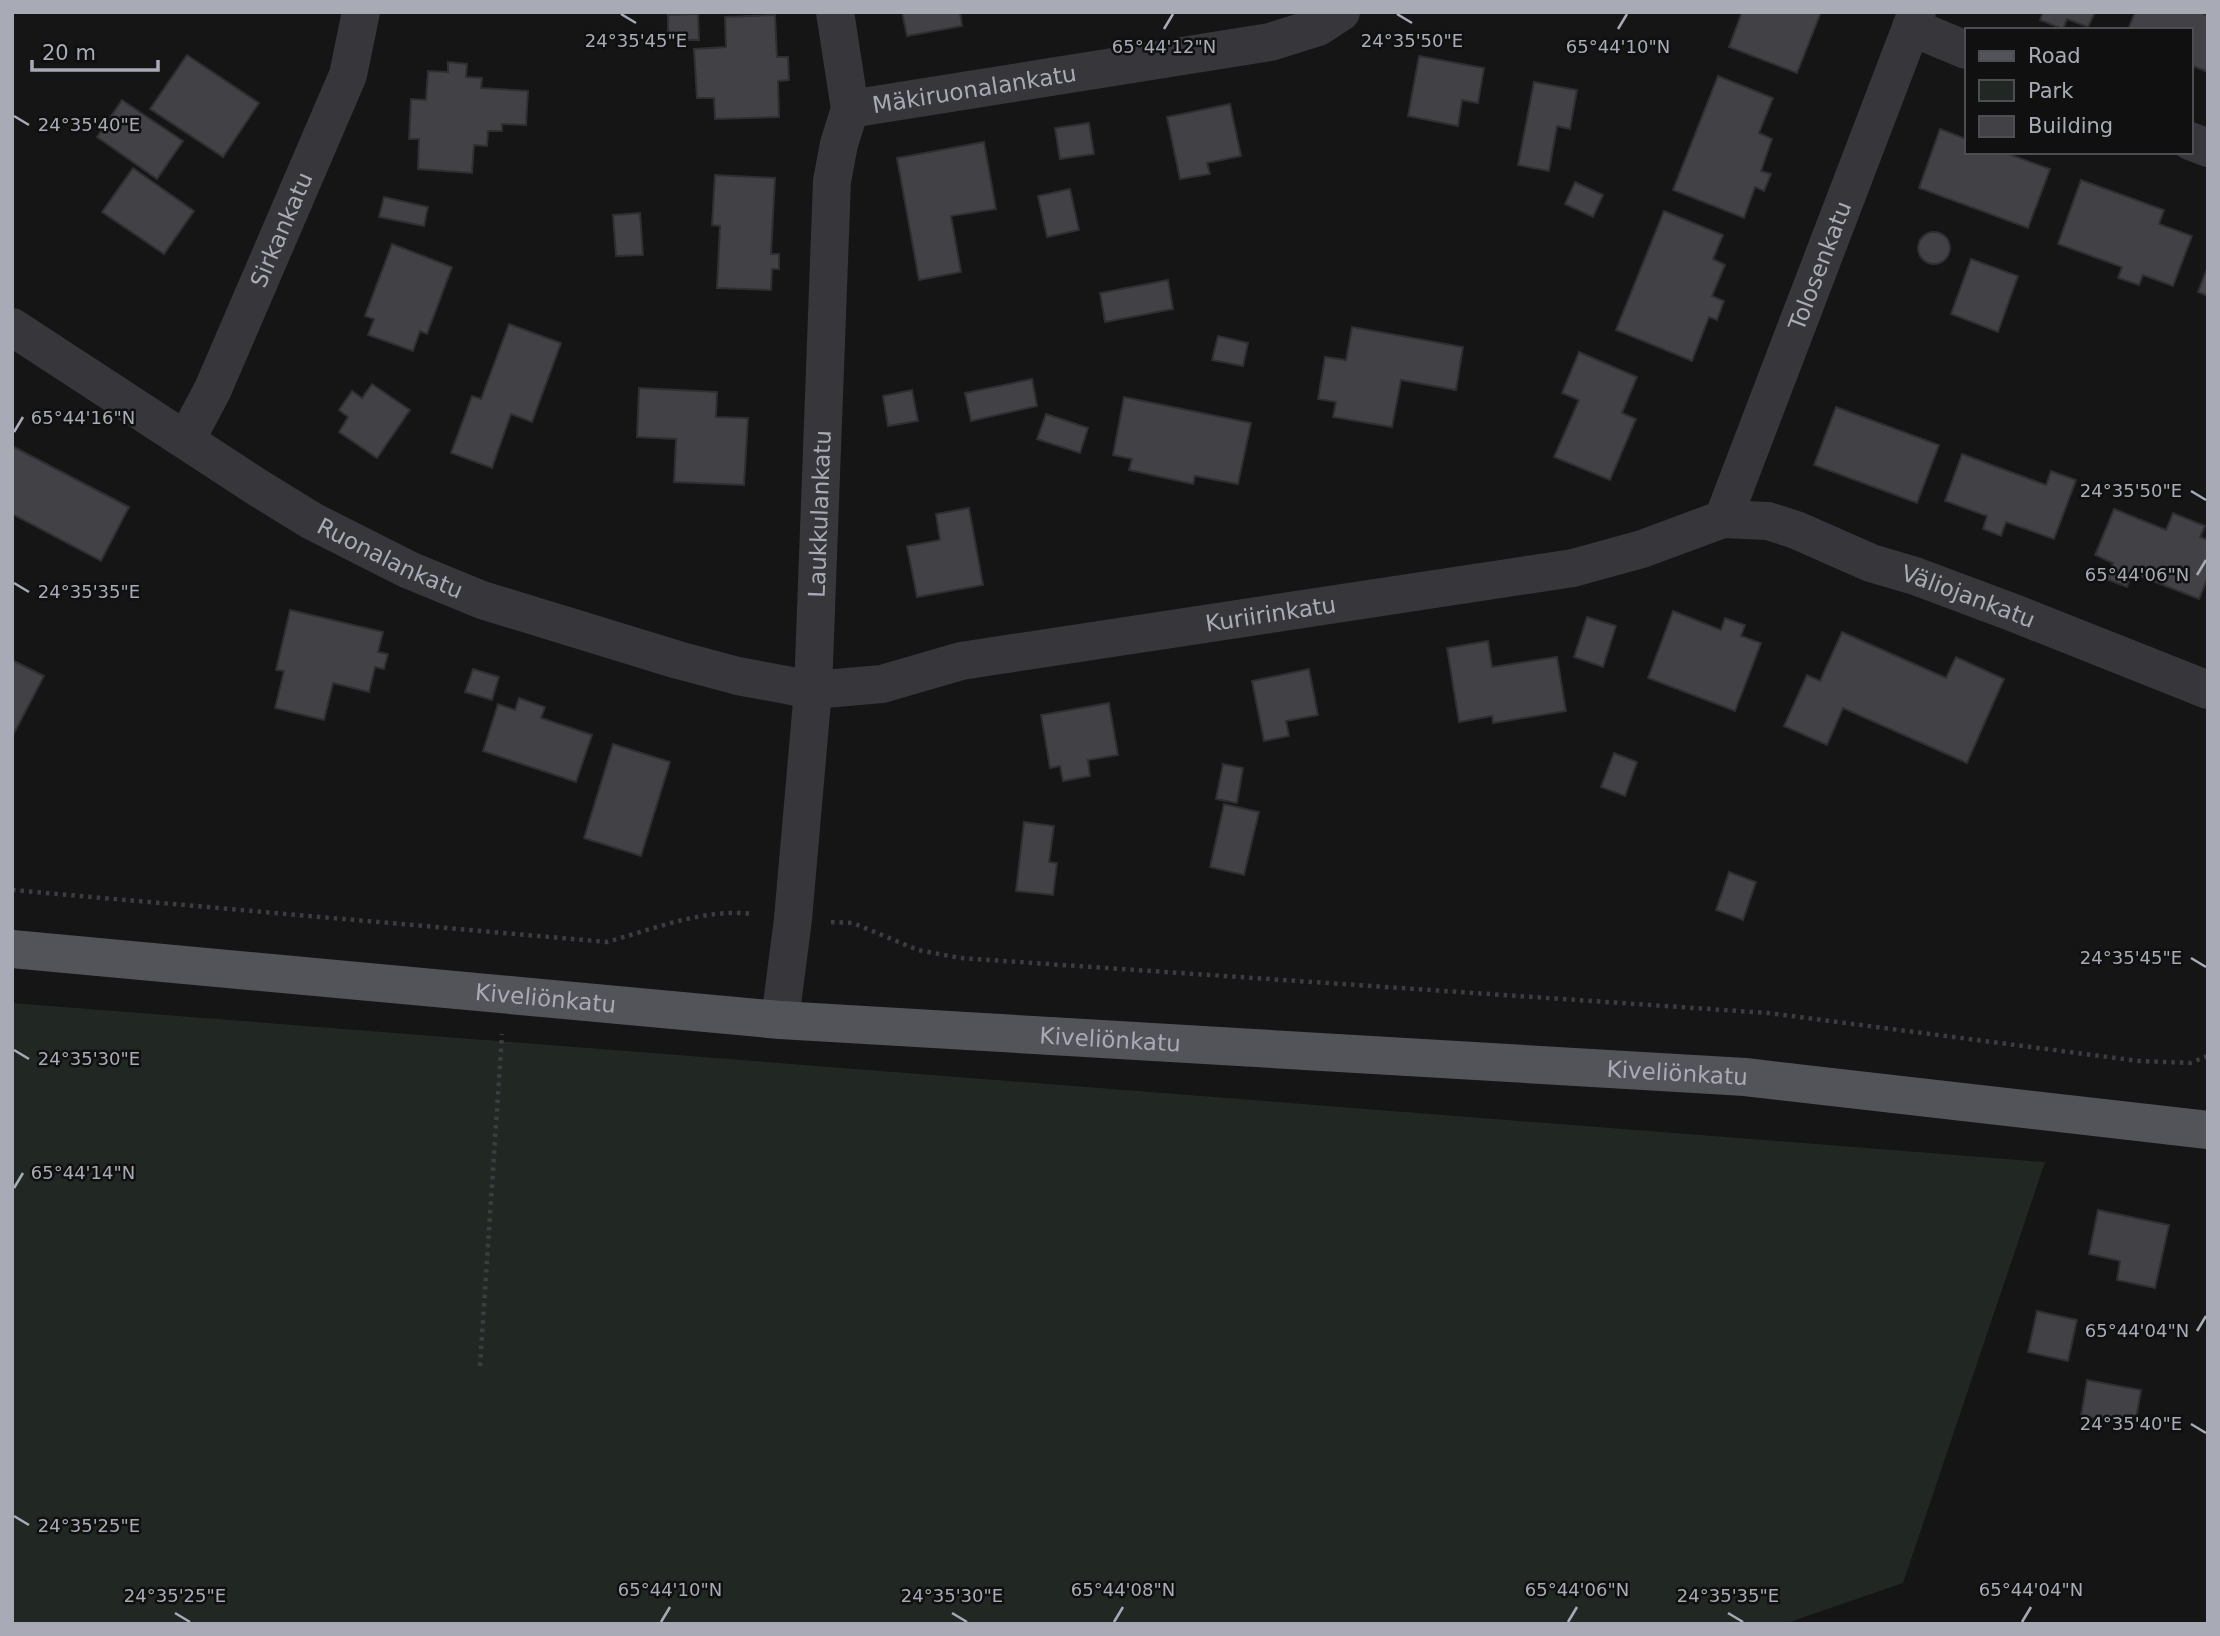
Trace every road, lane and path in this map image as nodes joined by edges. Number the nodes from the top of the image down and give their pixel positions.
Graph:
1 (361, 12) edge
2 (835, 12) edge
3 (1342, 12) edge
4 (1914, 20) edge
5 (1965, 49) edge
6 (850, 109) junction
7 (12, 327) edge
8 (186, 440) junction
9 (1723, 519) junction
10 (813, 690) junction
11 (2208, 690) edge
12 (12, 890) edge
13 (793, 919) junction
14 (12, 949) edge
15 (504, 994) junction
16 (780, 1020) junction
17 (2208, 1056) edge
18 (2208, 1130) edge
19 (480, 1366) dead end

1 - 8 street, Sirkankatu
2 - 6 street, Laukkulankatu
3 - 6 street, Mäkiruonalankatu
4 - 5 street
4 - 9 street, Tolosenkatu
6 - 10 street, Laukkulankatu
7 - 8 street, Ruonalankatu
8 - 10 street, Ruonalankatu
9 - 10 street, Kuriirinkatu
9 - 11 street, Väliojankatu
10 - 13 street, Laukkulankatu
12 - 13 path
13 - 16 street, Laukkulankatu
13 - 17 path
14 - 15 main road, Kiveliönkatu
15 - 16 main road, Kiveliönkatu
15 - 19 path
16 - 18 main road, Kiveliönkatu

